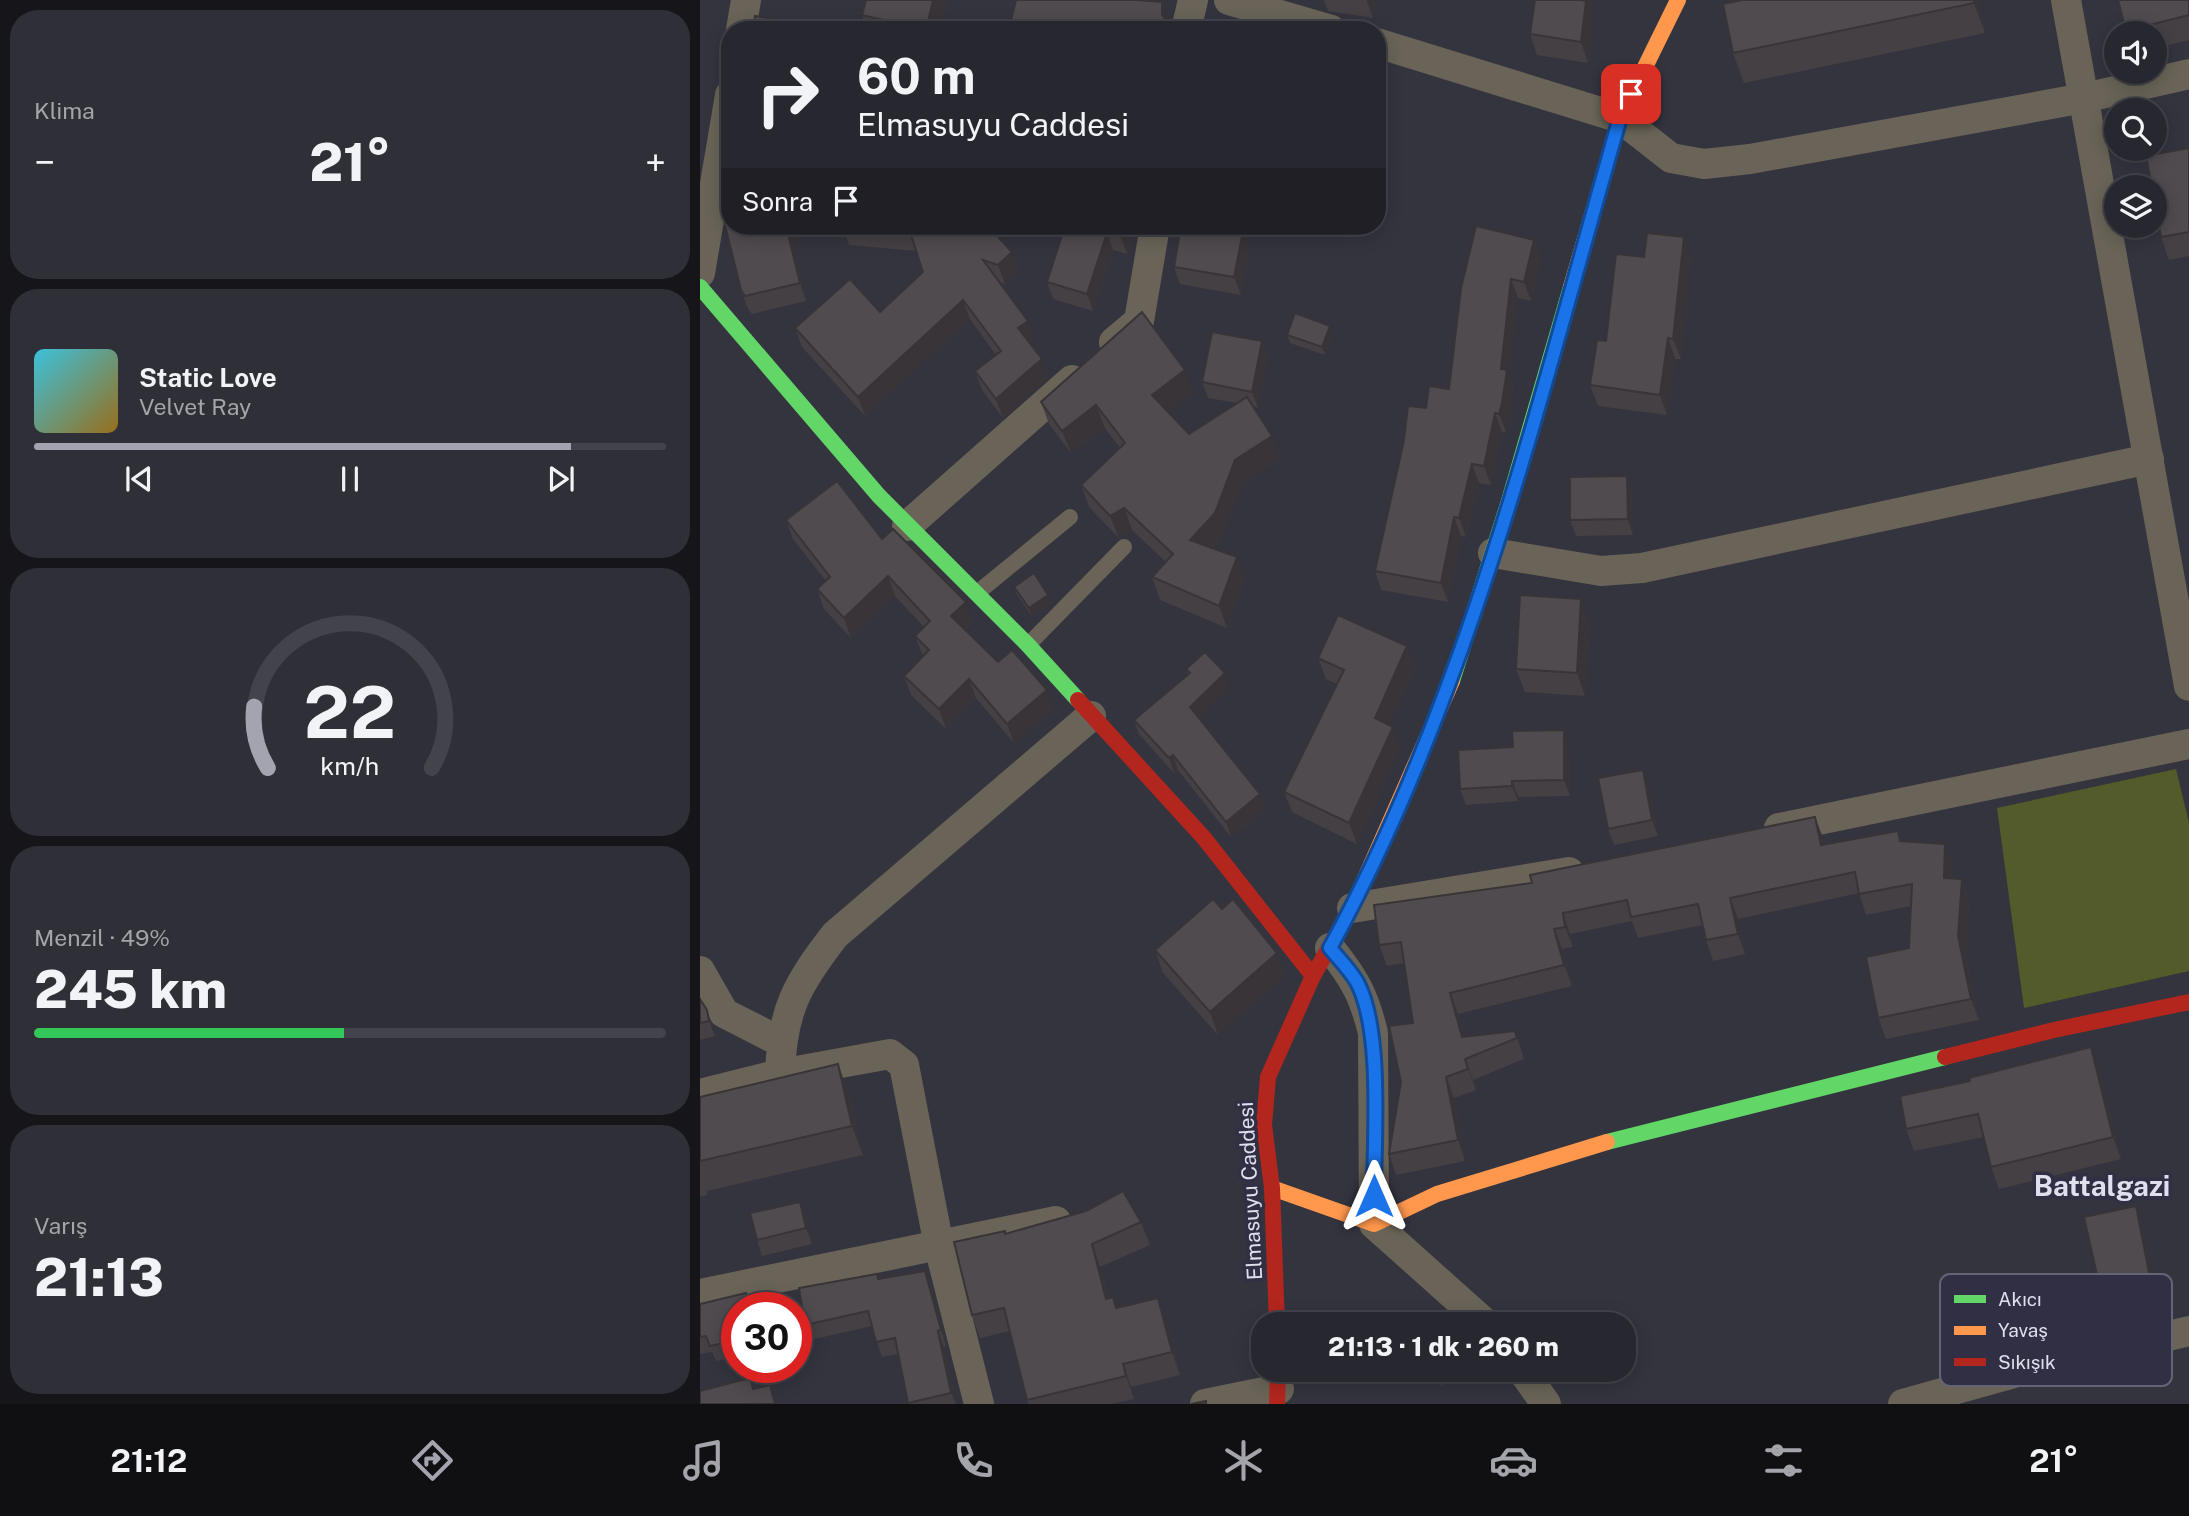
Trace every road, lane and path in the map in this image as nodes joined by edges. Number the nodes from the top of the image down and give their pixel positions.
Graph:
1 (746, 0) edge
2 (1193, 0) edge
3 (1229, 0) edge
4 (1678, 0) edge
5 (2066, 0) edge
6 (742, 21) edge
7 (1188, 21) edge
8 (1300, 21) edge
9 (1386, 46) edge
10 (2188, 76) edge
11 (2084, 98) junction
12 (1620, 118) junction
13 (721, 148) edge
14 (1153, 235) edge
15 (700, 272) edge
16 (700, 287) edge
17 (2150, 459) junction
18 (1070, 516) dead end
19 (907, 526) junction
20 (1124, 547) dead end
21 (1493, 553) junction
22 (977, 593) junction
23 (1028, 645) junction
24 (2189, 686) edge
25 (1091, 716) junction
26 (2189, 744) edge
27 (1754, 833) edge
28 (1590, 867) edge
29 (1352, 908) junction
30 (1330, 948) junction
31 (700, 971) edge
32 (1313, 976) junction
33 (2189, 1002) edge
34 (781, 1042) junction
35 (780, 1074) junction
36 (700, 1094) edge
37 (1272, 1188) junction
38 (1056, 1221) edge
39 (1374, 1224) junction
40 (939, 1246) junction
41 (700, 1294) edge
42 (1277, 1312) edge
43 (1472, 1312) edge
44 (1530, 1382) edge
45 (1967, 1386) edge
46 (1278, 1388) edge
47 (979, 1404) edge
48 (1205, 1404) edge
49 (1546, 1404) edge
50 (1903, 1404) edge

1 - 6 street
2 - 7 street
3 - 8 street
4 - 12 street, Elmasuyu Caddesi
5 - 11 street
9 - 12 street
10 - 11 street
11 - 12 street
11 - 17 street
12 - 21 street, Elmasuyu Caddesi
13 - 15 street
14 - 19 street
16 - 19 street
17 - 21 street
17 - 24 street
18 - 22 lane
19 - 22 street
20 - 23 lane
21 - 29 street, Elmasuyu Caddesi
22 - 23 street
23 - 25 street
25 - 32 street
25 - 34 street
26 - 27 street
28 - 29 street
29 - 30 street, Elmasuyu Caddesi
30 - 32 street, Elmasuyu Caddesi
30 - 39 street
31 - 34 street
32 - 37 street, Elmasuyu Caddesi
33 - 39 street
34 - 35 street
35 - 36 street
35 - 40 street
37 - 39 street
37 - 42 street, Elmasuyu Caddesi
38 - 40 street
39 - 43 street
40 - 41 street
40 - 47 street
44 - 49 street
45 - 50 street
46 - 48 street

